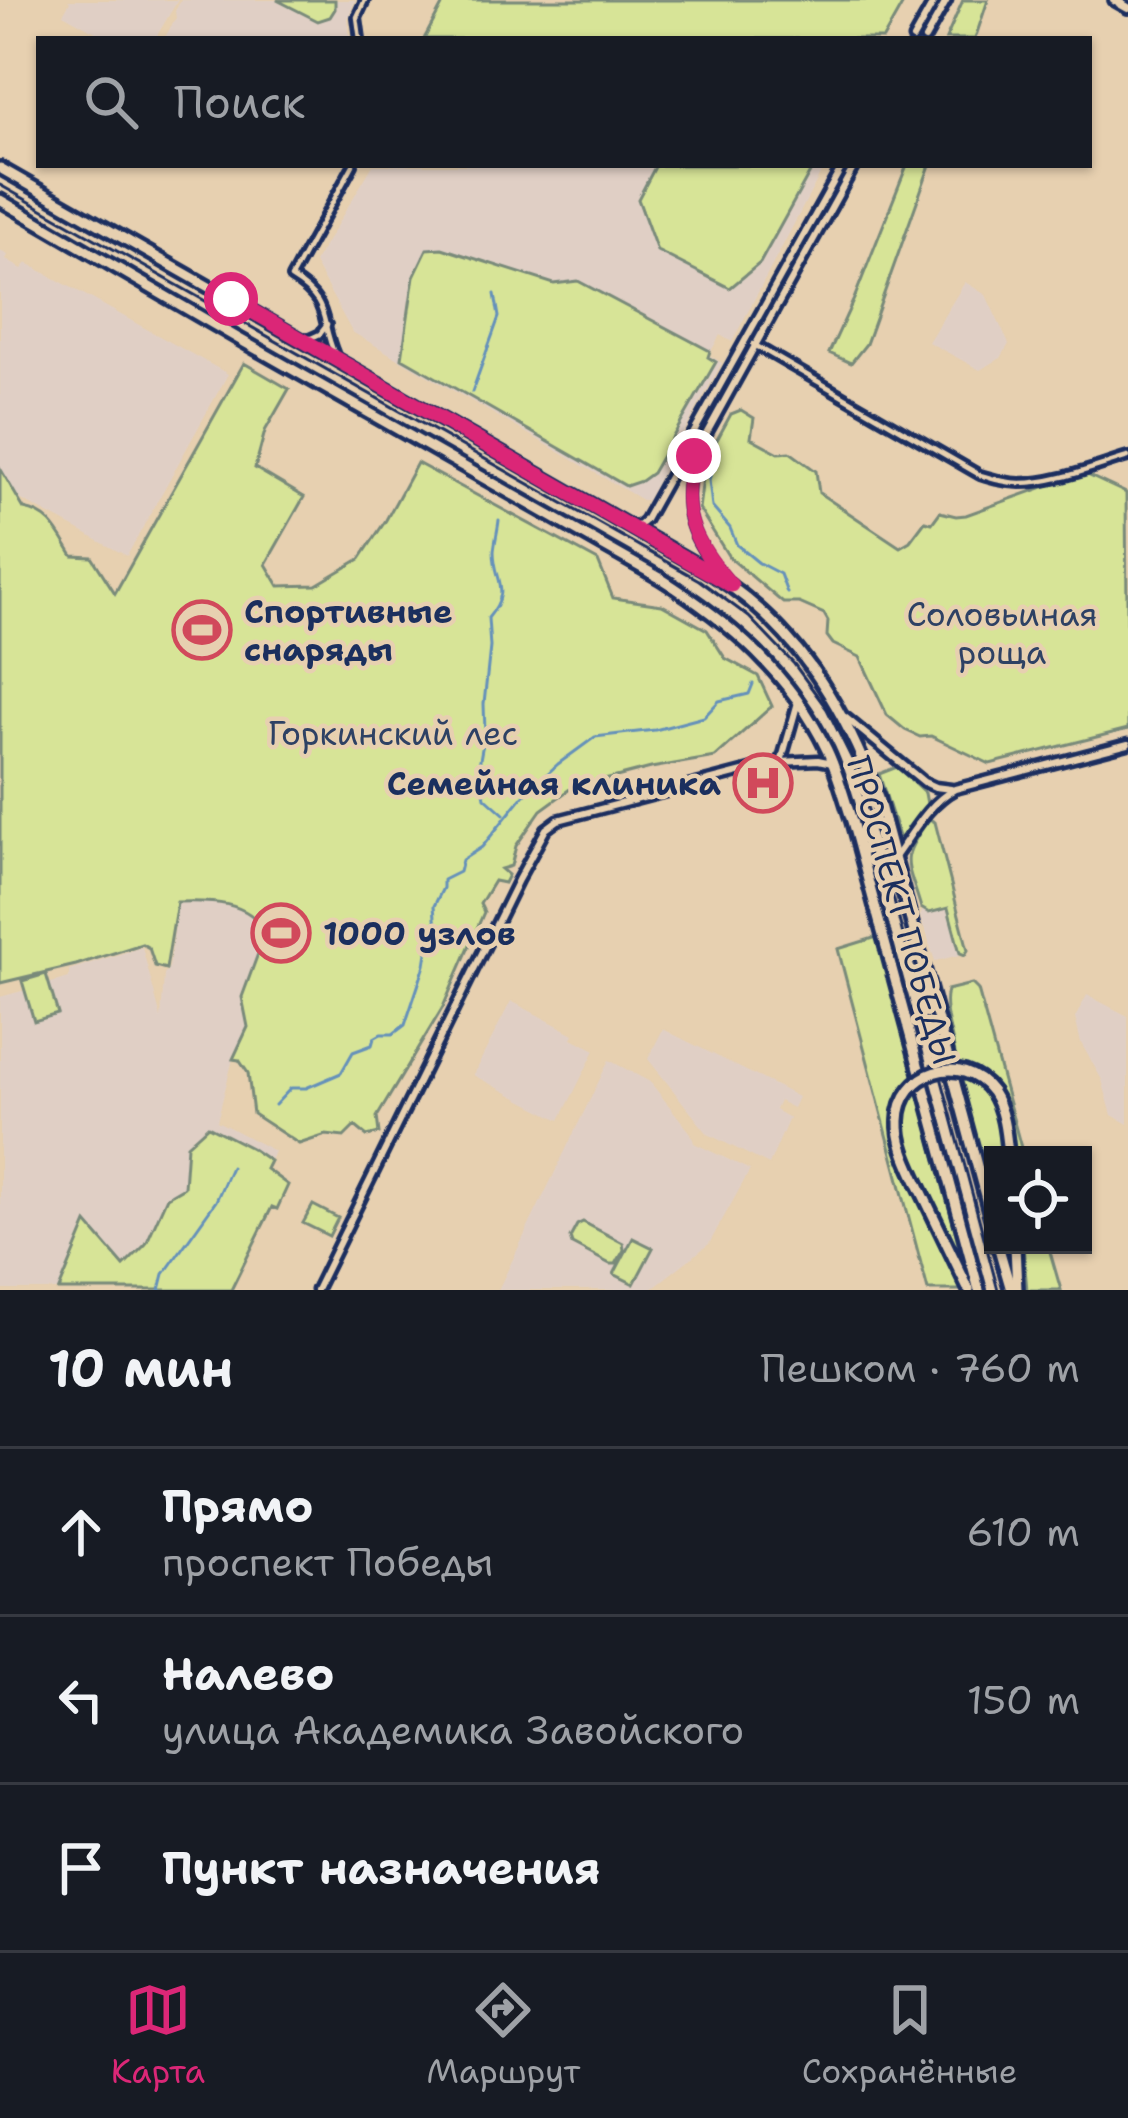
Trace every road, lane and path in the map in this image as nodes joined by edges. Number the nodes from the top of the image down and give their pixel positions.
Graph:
1 (364, 0) edge
2 (934, 0) edge
3 (947, 0) edge
4 (1114, 0) edge
5 (1128, 8) edge
6 (360, 36) edge
7 (916, 36) edge
8 (927, 36) edge
9 (0, 168) edge
10 (351, 168) edge
11 (841, 168) edge
12 (853, 168) edge
13 (0, 200) edge
14 (327, 325) junction
15 (303, 339) junction
16 (746, 340) junction
17 (755, 346) junction
18 (337, 359) junction
19 (1128, 458) edge
20 (634, 529) junction
21 (731, 585) junction
22 (798, 702) junction
23 (843, 715) junction
24 (1128, 744) edge
25 (781, 762) junction
26 (833, 764) junction
27 (955, 789) junction
28 (895, 857) junction
29 (1006, 1146) edge
30 (984, 1191) edge
31 (1001, 1254) edge
32 (1015, 1254) edge
33 (316, 1290) edge
34 (969, 1290) edge
35 (979, 1290) edge
36 (1014, 1290) edge

1 - 6 street
2 - 7 street
3 - 8 street
4 - 5 main road
9 - 15 main road, ПРОСПЕКТ ПОБЕДЫ
10 - 14 street
11 - 16 street
12 - 17 street
13 - 22 main road, ПРОСПЕКТ ПОБЕДЫ
14 - 15 street
14 - 18 street
15 - 18 main road, ПРОСПЕКТ ПОБЕДЫ
16 - 17 street
16 - 20 street
17 - 19 street
17 - 21 street
18 - 20 main road, ПРОСПЕКТ ПОБЕДЫ
20 - 21 main road, ПРОСПЕКТ ПОБЕДЫ
21 - 23 main road, ПРОСПЕКТ ПОБЕДЫ
22 - 25 street
22 - 26 main road, ПРОСПЕКТ ПОБЕДЫ
23 - 27 street
23 - 28 main road, ПРОСПЕКТ ПОБЕДЫ
24 - 27 street
25 - 26 street
25 - 33 street
26 - 35 main road, ПРОСПЕКТ ПОБЕДЫ
27 - 28 street
28 - 30 main road, ПРОСПЕКТ ПОБЕДЫ
29 - 34 main road, bridge
31 - 36 main road
32 - 36 main road

